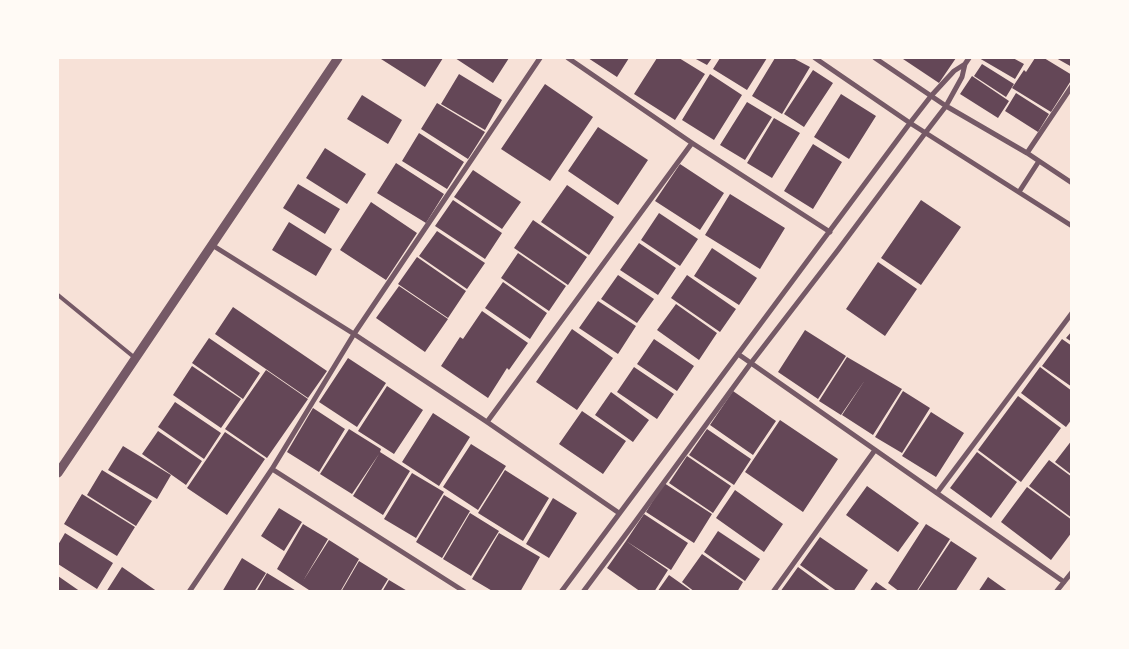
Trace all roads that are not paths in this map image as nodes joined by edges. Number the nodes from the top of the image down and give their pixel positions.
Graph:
1 (338, 58) edge
2 (540, 58) edge
3 (568, 58) edge
4 (815, 58) edge
5 (874, 58) edge
6 (969, 58) edge
7 (965, 64) junction
8 (1072, 86) edge
9 (931, 96) junction
10 (946, 106) junction
11 (910, 123) junction
12 (926, 132) junction
13 (692, 143) junction
14 (1027, 153) junction
15 (1039, 161) junction
16 (1072, 184) edge
17 (1018, 192) junction
18 (1072, 226) edge
19 (830, 232) junction
20 (212, 245) junction
21 (58, 295) edge
22 (1072, 313) edge
23 (354, 334) junction
24 (738, 354) junction
25 (135, 358) junction
26 (752, 363) junction
27 (487, 422) junction
28 (875, 450) junction
29 (272, 469) junction
30 (58, 473) edge
31 (937, 493) junction
32 (619, 513) junction
33 (1072, 572) edge
34 (1064, 582) junction
35 (189, 592) edge
36 (465, 592) edge
37 (560, 592) edge
38 (583, 592) edge
39 (773, 592) edge
40 (1056, 592) edge

1 - 20 street
2 - 23 street
3 - 13 street
4 - 11 street
5 - 9 street
6 - 7 street
7 - 9 street
7 - 10 street
8 - 14 street
9 - 10 street
9 - 11 street
10 - 12 street
10 - 14 street
11 - 12 street
11 - 19 street
12 - 17 street
12 - 26 street
13 - 19 street
13 - 27 street
14 - 15 street
15 - 16 street
15 - 17 street
17 - 18 street
19 - 24 street
20 - 23 street
20 - 25 street
21 - 25 lane
22 - 31 street
23 - 27 street
23 - 29 street
24 - 26 street
24 - 32 street
25 - 30 street
26 - 28 street
26 - 38 street
27 - 32 street
28 - 31 street
28 - 39 street
29 - 35 street
29 - 36 street
31 - 34 street
32 - 37 street
33 - 34 street
34 - 40 street

